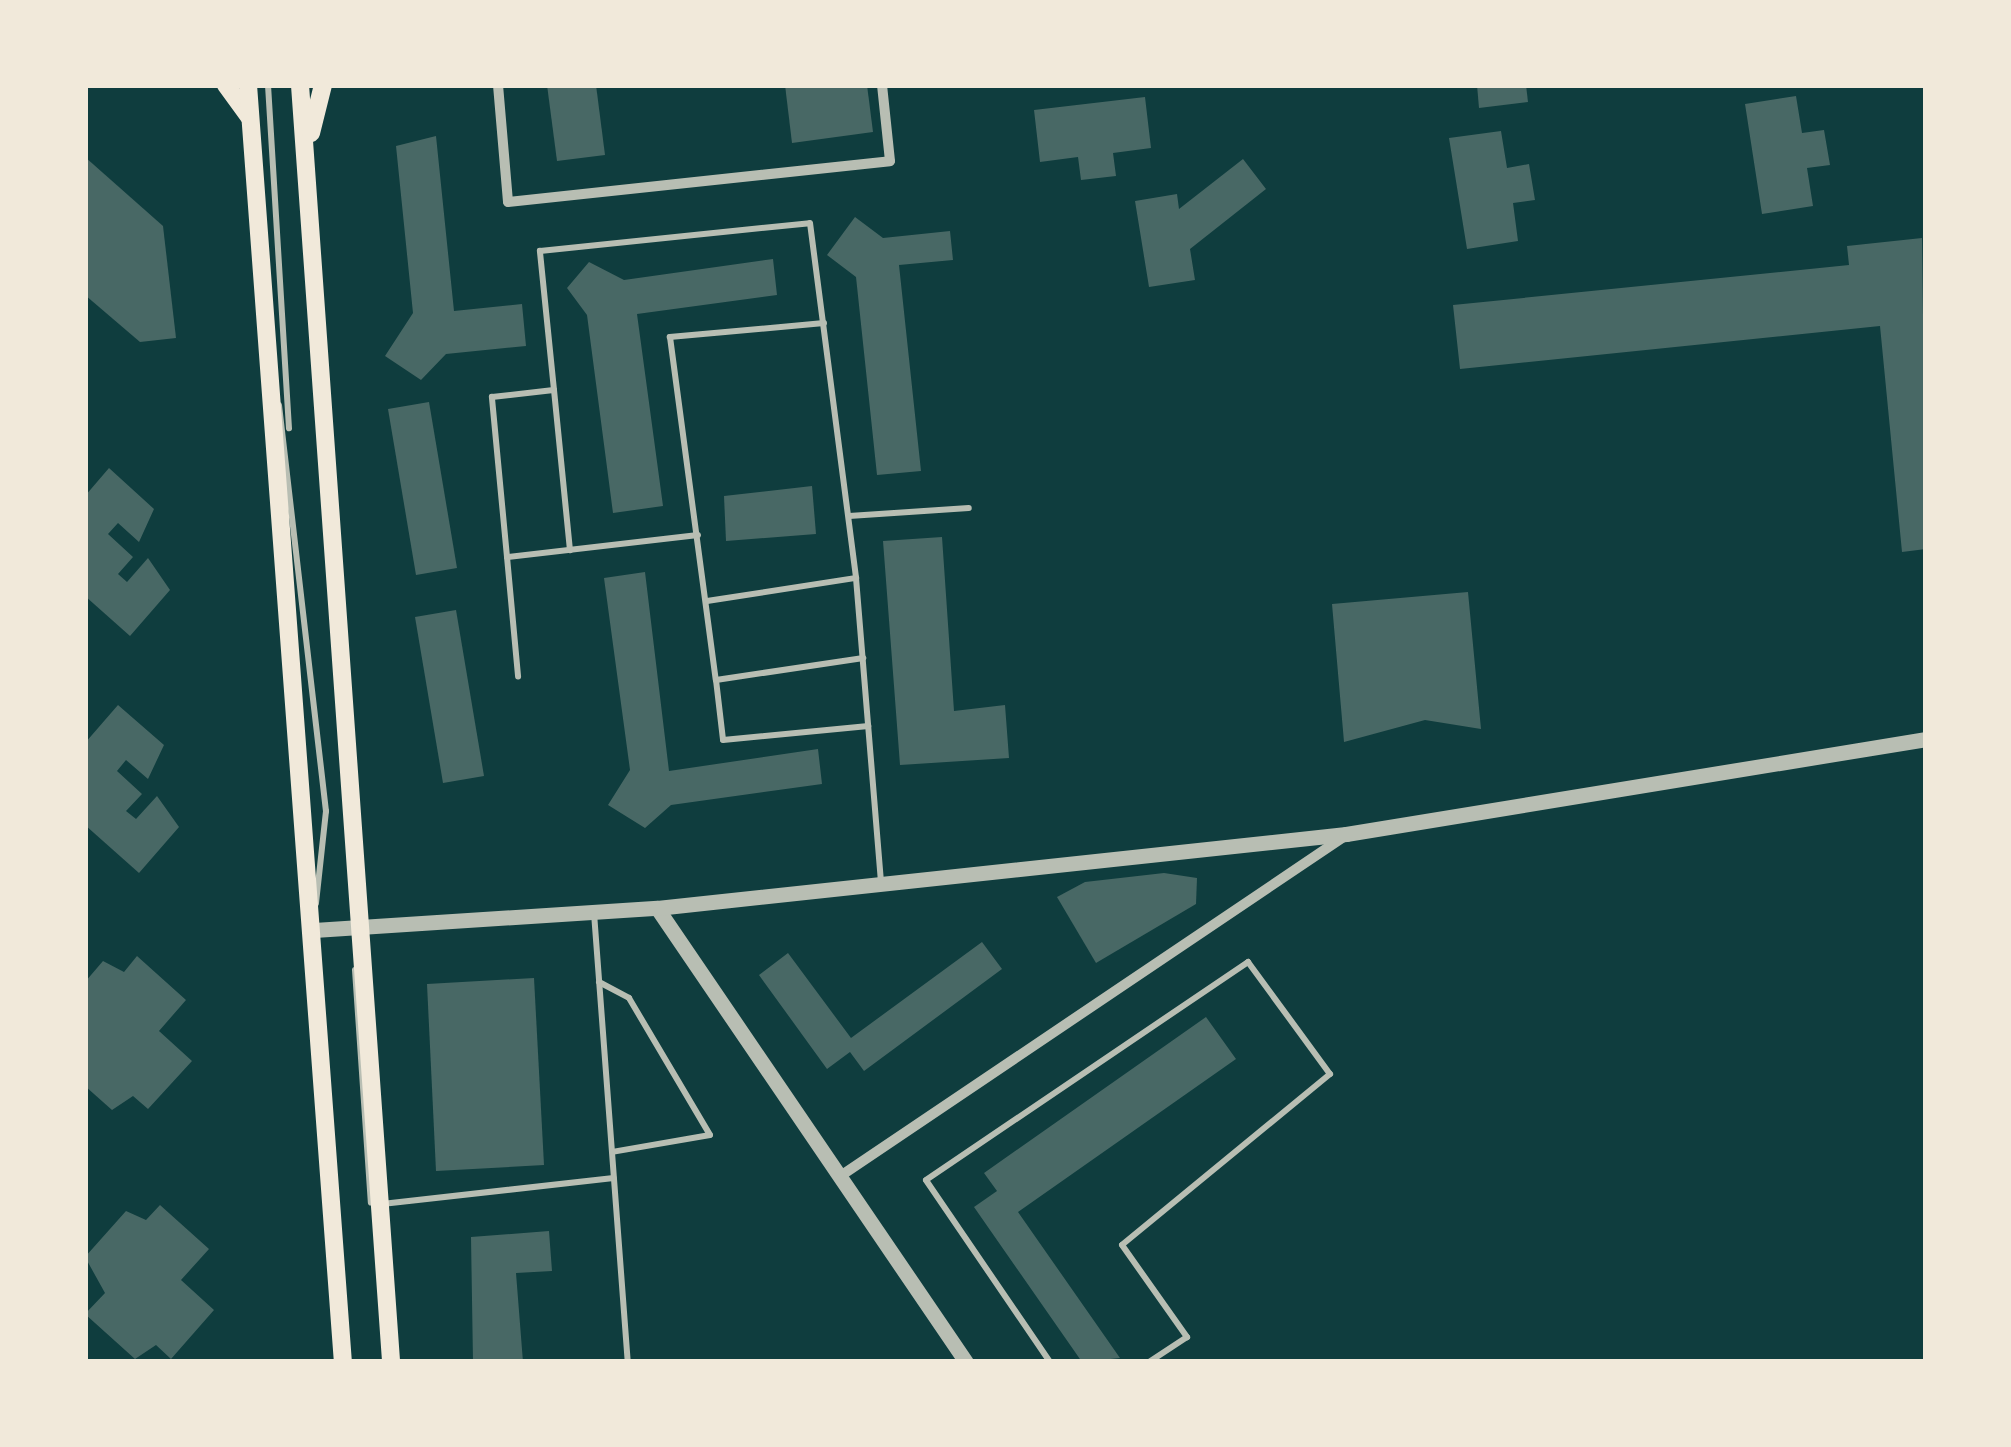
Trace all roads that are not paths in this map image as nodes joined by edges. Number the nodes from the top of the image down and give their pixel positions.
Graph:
1 (226, 85) edge
2 (248, 85) edge
3 (268, 85) edge
4 (300, 85) edge
5 (323, 85) edge
6 (498, 85) edge
7 (882, 85) edge
8 (250, 118) junction
9 (306, 163) junction
10 (824, 324) junction
11 (270, 375) junction
12 (554, 390) junction
13 (290, 439) junction
14 (969, 508) dead end
15 (849, 516) junction
16 (698, 535) junction
17 (570, 550) junction
18 (507, 557) junction
19 (856, 578) junction
20 (708, 601) junction
21 (863, 658) junction
22 (518, 676) dead end
23 (716, 680) junction
24 (868, 726) junction
25 (1926, 740) edge
26 (1346, 834) junction
27 (882, 882) junction
28 (657, 908) junction
29 (594, 912) junction
30 (358, 926) junction
31 (314, 930) junction
32 (599, 982) junction
33 (612, 1152) junction
34 (614, 1178) junction
35 (839, 1178) junction
36 (378, 1205) junction
37 (343, 1362) edge
38 (388, 1362) edge
39 (628, 1362) edge
40 (966, 1362) edge
41 (1050, 1362) edge
42 (1149, 1362) edge

1 - 8 main road
2 - 8 main road
3 - 13 lane
4 - 9 main road
5 - 9 main road
6 - 7 street
8 - 11 main road
9 - 30 main road
10 - 12 lane
10 - 15 lane
10 - 16 lane
11 - 13 lane
11 - 31 main road
12 - 17 lane
12 - 18 lane
13 - 31 lane
14 - 15 lane
15 - 19 lane
16 - 17 lane
16 - 20 lane
17 - 18 lane
18 - 22 lane
19 - 20 lane
19 - 21 lane
20 - 23 lane
21 - 23 lane
21 - 24 lane
23 - 24 lane
24 - 27 lane
25 - 26 street
26 - 27 street
26 - 35 street
27 - 28 street
28 - 29 street
28 - 35 street
29 - 30 street
29 - 32 lane
30 - 31 street
30 - 36 main road
30 - 38 lane
31 - 37 main road
32 - 33 lane
32 - 33 lane
33 - 34 lane
34 - 36 lane
34 - 39 lane
35 - 40 street
36 - 38 main road
41 - 42 lane

